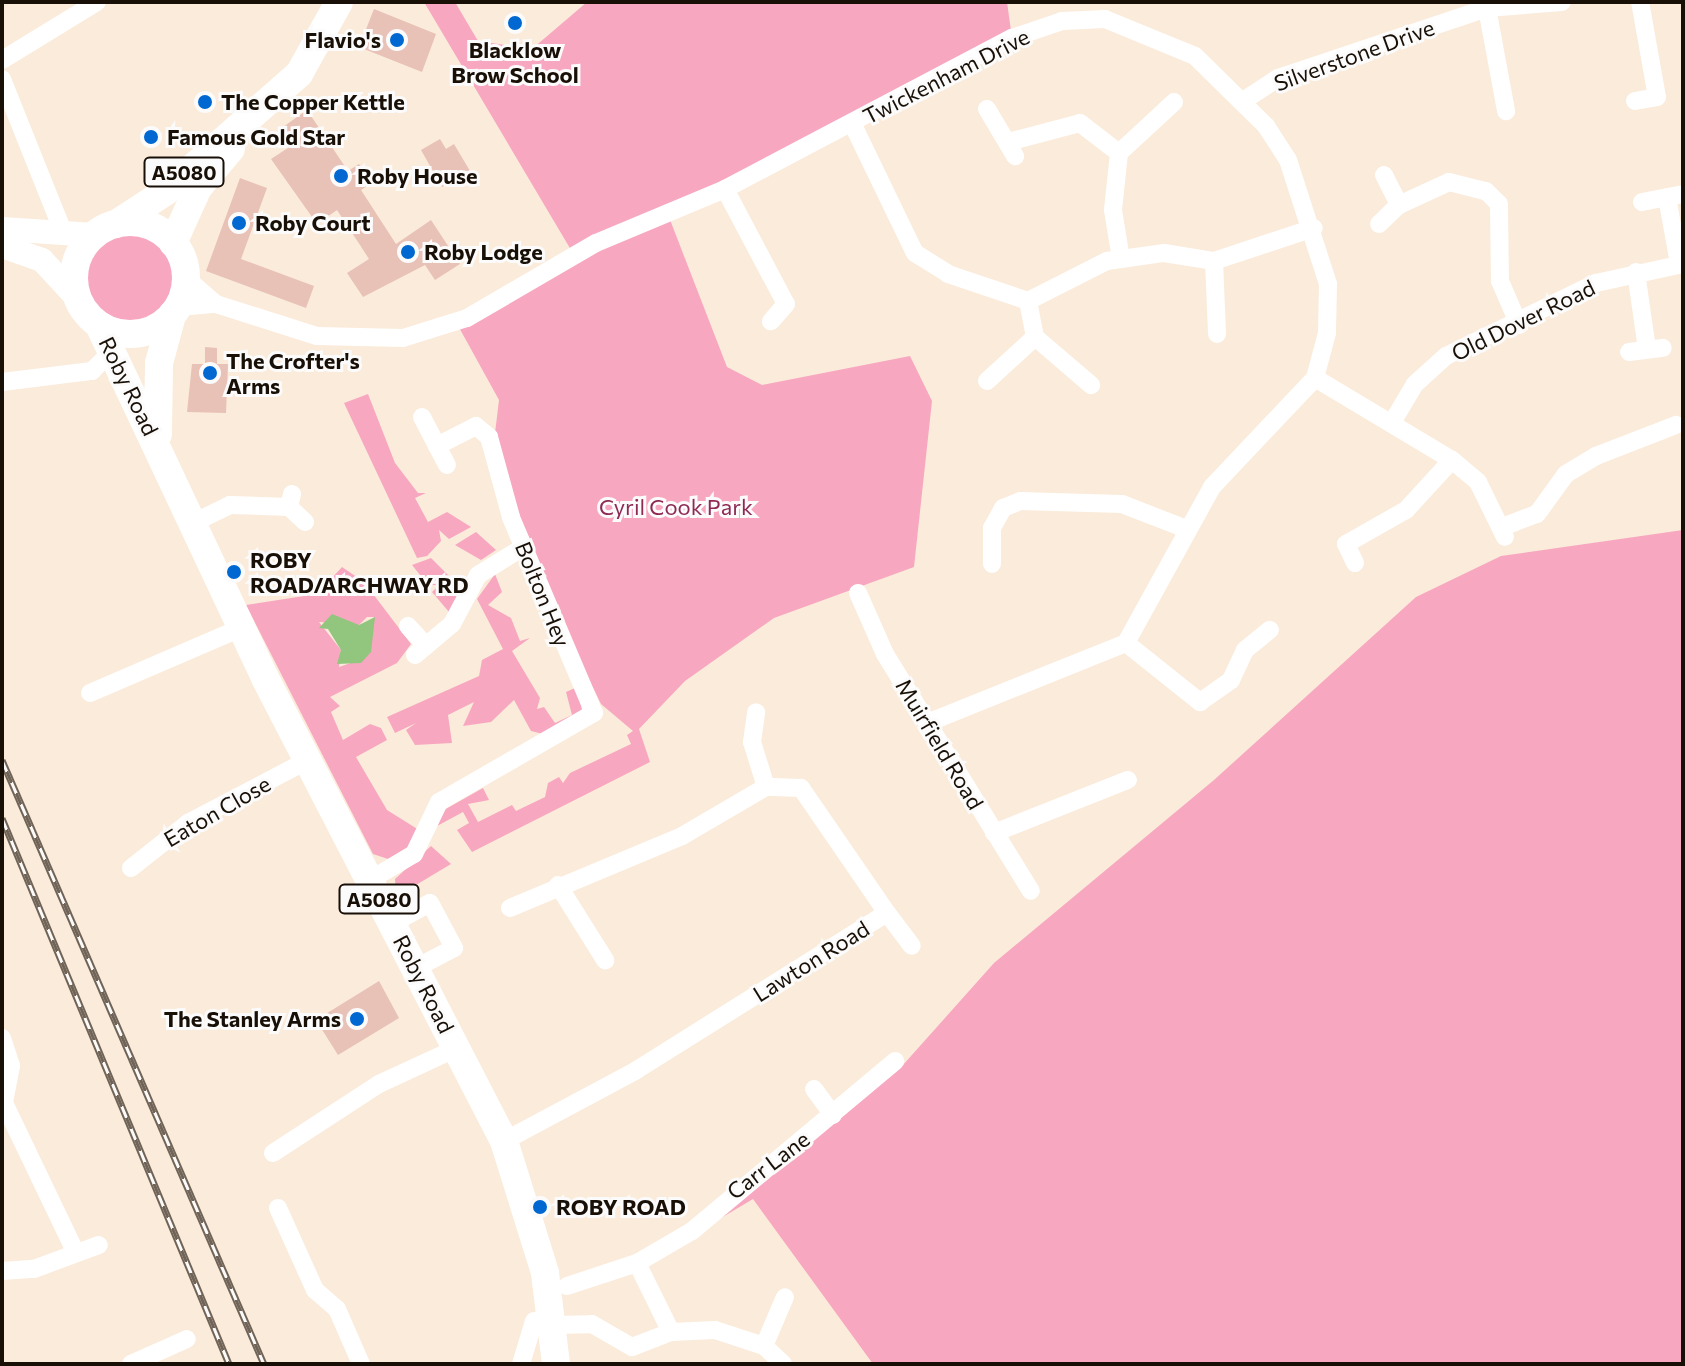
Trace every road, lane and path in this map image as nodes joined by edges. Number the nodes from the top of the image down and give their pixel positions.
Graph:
1 (97, 2) edge
2 (339, 2) edge
3 (1562, 2) edge
4 (1640, 2) edge
5 (1487, 8) junction
6 (2, 60) edge
7 (2, 79) edge
8 (1243, 101) junction
9 (1635, 101) dead end
10 (1174, 102) dead end
11 (987, 109) dead end
12 (1506, 111) dead end
13 (251, 119) junction
14 (853, 125) junction
15 (1119, 153) junction
16 (1384, 175) dead end
17 (725, 189) junction
18 (1675, 196) edge
19 (1642, 202) dead end
20 (1399, 205) junction
21 (1379, 224) dead end
22 (1314, 228) junction
23 (2, 229) edge
24 (105, 229) junction
25 (53, 233) junction
26 (173, 243) junction
27 (2, 246) edge
28 (1121, 259) junction
29 (42, 260) junction
30 (1214, 261) junction
31 (1681, 264) edge
32 (1636, 272) junction
33 (186, 278) junction
34 (78, 299) junction
35 (1028, 301) junction
36 (216, 304) junction
37 (175, 311) junction
38 (771, 321) dead end
39 (1519, 325) junction
40 (1217, 334) dead end
41 (107, 336) junction
42 (1035, 337) junction
43 (1646, 350) dead end
44 (1315, 378) junction
45 (987, 381) dead end
46 (2, 382) edge
47 (1091, 385) dead end
48 (422, 417) dead end
49 (1393, 421) junction
50 (1676, 425) dead end
51 (437, 446) junction
52 (159, 447) junction
53 (1452, 460) junction
54 (447, 465) dead end
55 (305, 522) dead end
56 (193, 523) junction
57 (1184, 528) junction
58 (1346, 544) junction
59 (1326, 545) dead end
60 (525, 546) junction
61 (1355, 563) dead end
62 (992, 564) dead end
63 (858, 593) dead end
64 (408, 626) dead end
65 (241, 628) junction
66 (1270, 630) dead end
67 (1126, 643) junction
68 (90, 693) dead end
69 (756, 712) dead end
70 (927, 723) junction
71 (308, 760) junction
72 (1128, 780) dead end
73 (766, 787) junction
74 (994, 833) junction
75 (131, 868) dead end
76 (370, 880) junction
77 (558, 885) junction
78 (1031, 891) dead end
79 (510, 908) dead end
80 (887, 913) junction
81 (393, 923) junction
82 (912, 946) dead end
83 (605, 960) dead end
84 (416, 968) junction
85 (2, 1038) edge
86 (457, 1048) junction
87 (895, 1061) dead end
88 (814, 1089) dead end
89 (3, 1103) edge
90 (833, 1115) junction
91 (504, 1141) junction
92 (273, 1153) dead end
93 (278, 1208) dead end
94 (99, 1245) dead end
95 (76, 1253) junction
96 (637, 1263) junction
97 (2, 1271) edge
98 (567, 1286) dead end
99 (785, 1297) dead end
100 (543, 1323) junction
101 (671, 1332) junction
102 (187, 1339) dead end
103 (764, 1346) junction
104 (632, 1355) edge
105 (131, 1364) edge
106 (361, 1364) edge
107 (521, 1364) edge
108 (556, 1364) edge
109 (783, 1364) edge

1 - 6 street
2 - 13 main road, A5080
3 - 5 street, Silverstone Drive
4 - 9 street
5 - 8 street, Silverstone Drive
5 - 12 street
7 - 25 street
8 - 14 street, Twickenham Drive
8 - 22 street, Twickenham Drive
10 - 15 street
11 - 15 street
13 - 24 main road, A5080
13 - 26 main road, A5080
14 - 17 street, Twickenham Drive
14 - 35 street
15 - 28 street
16 - 20 street
17 - 36 street, Twickenham Drive
17 - 38 street
18 - 19 street
18 - 31 street
20 - 21 street
20 - 39 street
22 - 30 street
22 - 44 street, Twickenham Drive
23 - 25 main road
24 - 25 main road
24 - 26 main road
24 - 34 main road, A5080
25 - 29 street
26 - 33 main road
27 - 29 main road
28 - 30 street
28 - 35 street
29 - 34 main road
30 - 40 street
31 - 32 street, Old Dover Road
32 - 39 street, Old Dover Road
32 - 43 street
33 - 36 street, Twickenham Drive
33 - 37 main road, A5080
34 - 41 main road, A5080
35 - 42 street
36 - 37 street, Twickenham Drive
37 - 41 main road
37 - 52 main road, Roby Road / A5080
39 - 49 street, Old Dover Road
41 - 46 street
41 - 52 main road, Roby Road / A5080
42 - 45 street
42 - 47 street
44 - 49 street
44 - 57 street, Twickenham Drive
48 - 51 street
49 - 53 street
50 - 53 street
51 - 54 street
51 - 60 street, Bolton Hey
52 - 56 main road, Roby Road / A5080
53 - 58 street
55 - 56 street
56 - 65 main road, Roby Road / A5080
57 - 62 street
57 - 67 street, Twickenham Drive
58 - 59 street
58 - 61 street
60 - 64 street
60 - 76 street, Bolton Hey
63 - 70 street, Muirfield Road
65 - 68 street
65 - 71 main road, Roby Road / A5080
66 - 67 street
67 - 70 street
69 - 73 street
70 - 74 street, Muirfield Road
71 - 75 street, Eaton Close
71 - 76 main road, Roby Road / A5080
72 - 74 street
73 - 77 street
73 - 80 street, Lawton Road
74 - 78 street, Muirfield Road
76 - 81 main road, Roby Road / A5080
77 - 79 street
77 - 83 street
80 - 82 street
80 - 91 street, Lawton Road
81 - 84 main road, Roby Road / A5080
81 - 84 street
84 - 86 main road, Roby Road / A5080
85 - 89 street
86 - 91 main road, Roby Road / A5080
86 - 92 street
87 - 90 street, Carr Lane
88 - 90 street
89 - 95 street
90 - 96 street, Carr Lane
91 - 100 main road, Roby Road / A5080
93 - 106 street
94 - 95 street
95 - 97 street
96 - 98 street, Carr Lane
96 - 101 street
99 - 103 street
100 - 104 street
100 - 107 street
100 - 108 main road, Roby Road / A5080
101 - 103 street
101 - 104 street
102 - 105 street
103 - 109 street

